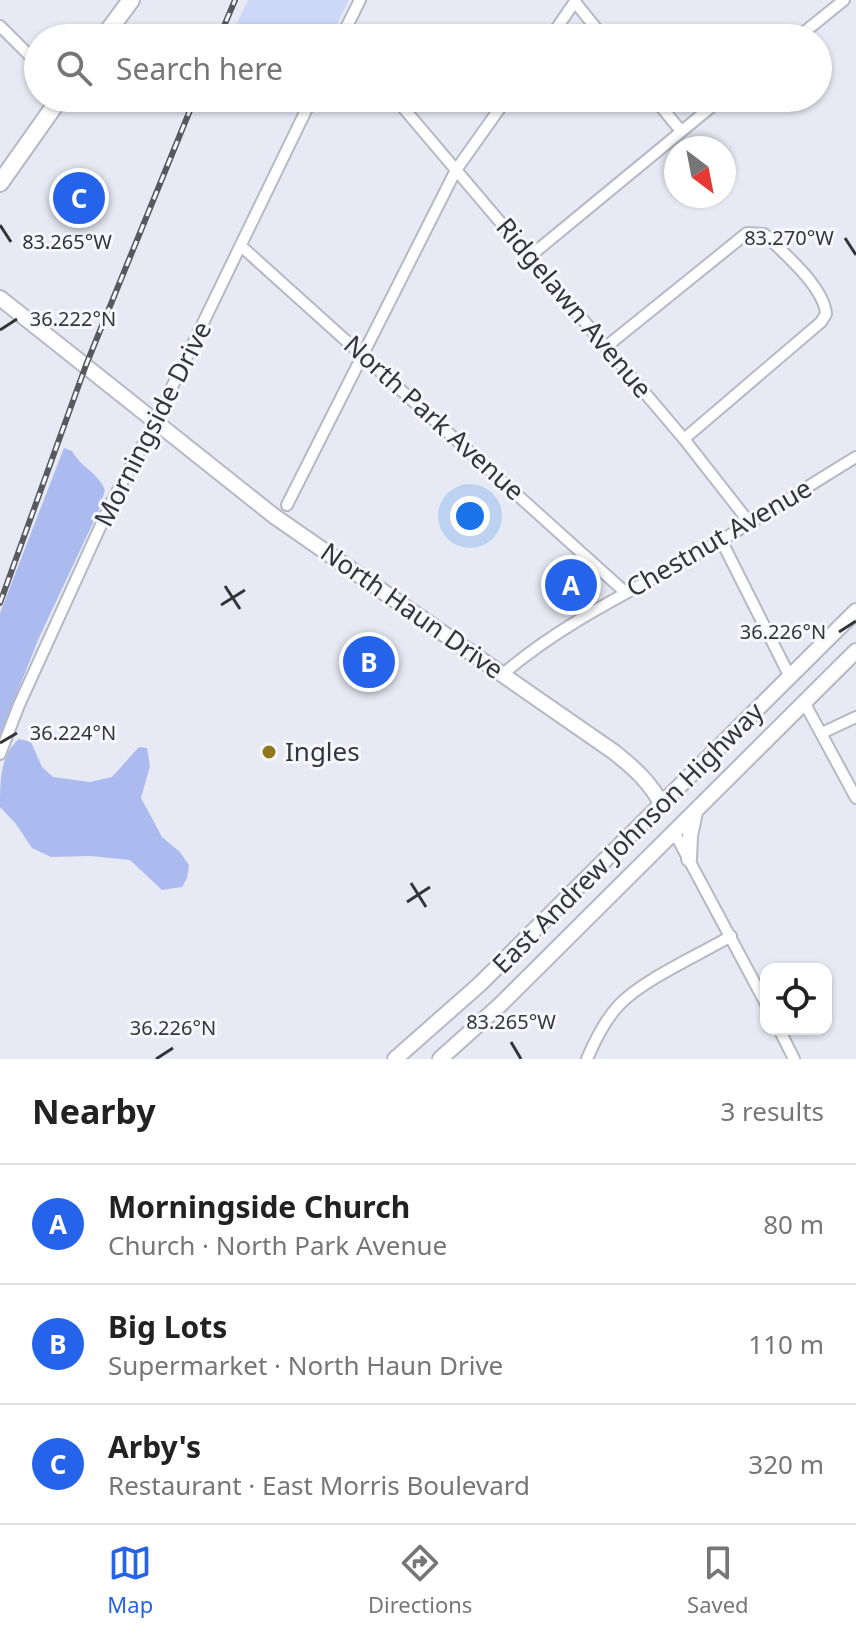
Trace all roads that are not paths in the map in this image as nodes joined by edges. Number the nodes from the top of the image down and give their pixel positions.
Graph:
1 (131, 0) edge
2 (360, 0) edge
3 (844, 0) edge
4 (576, 1) edge
5 (113, 24) edge
6 (348, 24) edge
7 (560, 24) edge
8 (593, 24) edge
9 (814, 24) edge
10 (0, 26) edge
11 (24, 50) edge
12 (50, 112) edge
13 (305, 112) edge
14 (407, 112) edge
15 (497, 112) edge
16 (665, 112) edge
17 (705, 112) edge
18 (681, 131) junction
19 (456, 170) junction
20 (0, 183) edge
21 (241, 246) junction
22 (529, 257) junction
23 (0, 298) edge
24 (607, 346) junction
25 (363, 353) junction
26 (155, 422) junction
27 (684, 439) junction
28 (856, 457) edge
29 (287, 505) dead end
30 (749, 522) junction
31 (721, 540) junction
32 (625, 592) junction
33 (856, 611) edge
34 (856, 651) edge
35 (503, 674) junction
36 (790, 677) junction
37 (804, 702) junction
38 (856, 717) edge
39 (822, 733) junction
40 (0, 754) edge
41 (856, 798) edge
42 (662, 805) junction
43 (696, 810) junction
44 (674, 832) junction
45 (689, 859) junction
46 (731, 936) junction
47 (760, 992) edge
48 (782, 1035) edge
49 (395, 1059) edge
50 (440, 1059) edge
51 (587, 1059) edge
52 (794, 1059) edge

1 - 5 main road
2 - 6 street
3 - 9 street
4 - 7 street
4 - 8 street
10 - 11 street
12 - 20 main road
13 - 21 street, Morningside Drive
14 - 19 street, Ridgelawn Avenue
15 - 19 street
16 - 18 street
17 - 18 street
18 - 22 street
19 - 22 street, Ridgelawn Avenue
19 - 25 street
21 - 25 street, North Park Avenue
21 - 26 street, Morningside Drive
22 - 24 street, Ridgelawn Avenue
23 - 26 main road, North Haun Drive
24 - 27 street, Ridgelawn Avenue
24 - 27 street
25 - 29 street
25 - 32 street, North Park Avenue
26 - 35 main road, North Haun Drive
26 - 40 street, Morningside Drive
27 - 30 street, Ridgelawn Avenue
28 - 30 street, Chestnut Avenue
30 - 31 street, Chestnut Avenue
31 - 32 street, Chestnut Avenue
31 - 36 street
32 - 35 street, Chestnut Avenue
33 - 36 main road, East Andrew Johnson Highway
34 - 37 main road, East Andrew Johnson Highway
35 - 42 main road, North Haun Drive
36 - 37 main road
36 - 42 main road, East Andrew Johnson Highway
37 - 39 street
37 - 43 main road, East Andrew Johnson Highway
38 - 39 street
39 - 41 street
42 - 44 main road, North Haun Drive
42 - 49 main road, East Andrew Johnson Highway
43 - 44 main road, East Andrew Johnson Highway
43 - 45 main road
44 - 45 street
44 - 50 main road, East Andrew Johnson Highway
45 - 46 street
46 - 47 street
46 - 51 street
48 - 52 street

